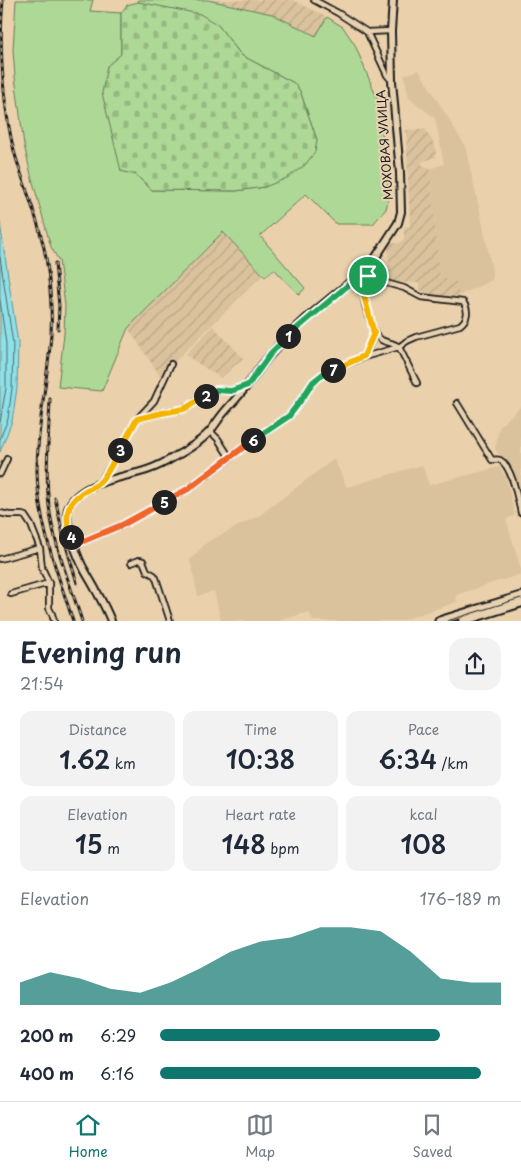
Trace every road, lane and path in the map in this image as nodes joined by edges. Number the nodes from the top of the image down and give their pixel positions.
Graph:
1 (314, 0) edge
2 (394, 0) edge
3 (391, 31) junction
4 (367, 32) junction
5 (392, 81) junction
6 (374, 260) junction
7 (366, 270) junction
8 (374, 333) junction
9 (399, 347) junction
10 (364, 356) junction
11 (171, 364) dead end
12 (417, 383) dead end
13 (248, 385) junction
14 (457, 403) dead end
15 (137, 419) junction
16 (210, 431) junction
17 (230, 458) junction
18 (7, 459) dead end
19 (0, 474) edge
20 (99, 483) junction
21 (0, 513) edge
22 (521, 513) edge
23 (74, 545) junction
24 (40, 548) junction
25 (0, 559) edge
26 (131, 563) dead end
27 (49, 583) junction
28 (11, 594) dead end
29 (521, 596) edge
30 (521, 603) edge
31 (54, 621) edge
32 (111, 621) edge
33 (170, 621) edge
34 (439, 621) edge
35 (463, 621) edge

1 - 4 street
2 - 3 street, МОХОВАЯ УЛИЦА
3 - 4 street
3 - 5 street, МОХОВАЯ УЛИЦА
4 - 5 street
5 - 6 street, МОХОВАЯ УЛИЦА
6 - 7 street, МОХОВАЯ УЛИЦА
6 - 9 street
7 - 8 street
7 - 13 street, МОХОВАЯ УЛИЦА
8 - 9 street
8 - 10 street
9 - 10 street
9 - 12 street
10 - 17 street
11 - 15 street
13 - 15 street
13 - 16 street, МОХОВАЯ УЛИЦА
14 - 22 street
15 - 20 street
16 - 17 street
16 - 20 street, МОХОВАЯ УЛИЦА
17 - 23 street
18 - 19 street
20 - 23 street, МОХОВАЯ УЛИЦА
21 - 24 street
23 - 32 street, МОХОВАЯ УЛИЦА
24 - 25 street
24 - 27 street
26 - 33 street
27 - 28 street
27 - 31 street
29 - 34 main road
30 - 35 main road

